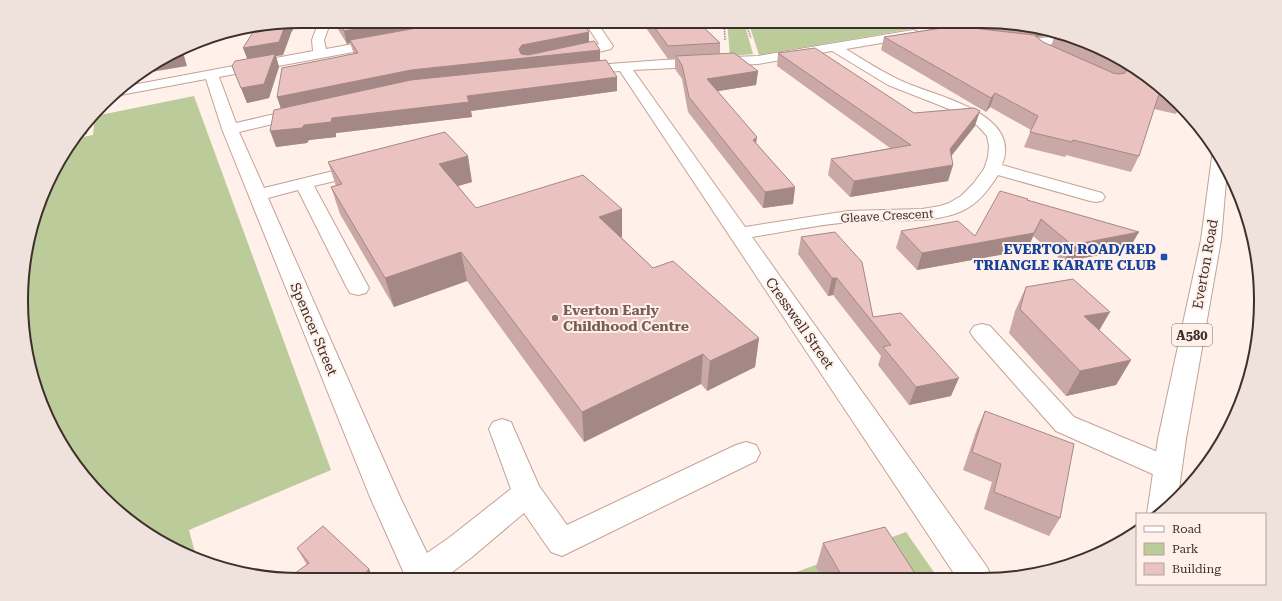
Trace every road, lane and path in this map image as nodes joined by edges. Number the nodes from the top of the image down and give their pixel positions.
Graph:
1 (322, 28) edge
2 (595, 28) edge
3 (927, 33) edge
4 (1003, 40) edge
5 (1061, 40) edge
6 (389, 41) edge
7 (1034, 43) junction
8 (835, 48) junction
9 (320, 54) junction
10 (1050, 54) edge
11 (624, 67) junction
12 (211, 75) junction
13 (128, 90) edge
14 (313, 111) edge
15 (230, 129) junction
16 (379, 165) edge
17 (1219, 167) edge
18 (993, 168) junction
19 (304, 184) junction
20 (259, 195) junction
21 (1096, 196) dead end
22 (738, 234) junction
23 (358, 288) dead end
24 (982, 332) dead end
25 (502, 429) dead end
26 (746, 453) dead end
27 (1167, 468) junction
28 (527, 493) junction
29 (1162, 504) edge
30 (420, 573) edge
31 (428, 573) edge
32 (973, 573) edge

1 - 9 street
2 - 11 street
3 - 8 street
4 - 7 street
5 - 7 street
6 - 9 street
7 - 10 street
8 - 11 street
8 - 18 street, Gleave Crescent
9 - 12 street
11 - 22 street, Cresswell Street
12 - 13 street
12 - 15 street, Spencer Street
14 - 15 street
15 - 20 street, Spencer Street
16 - 19 street
17 - 27 street, Everton Road / A580
18 - 21 street
18 - 22 street, Gleave Crescent
19 - 20 street
19 - 23 street
20 - 30 street, Spencer Street
22 - 32 street, Cresswell Street
24 - 27 street
25 - 28 street
26 - 28 street
27 - 29 street, Everton Road / A580
28 - 31 street

